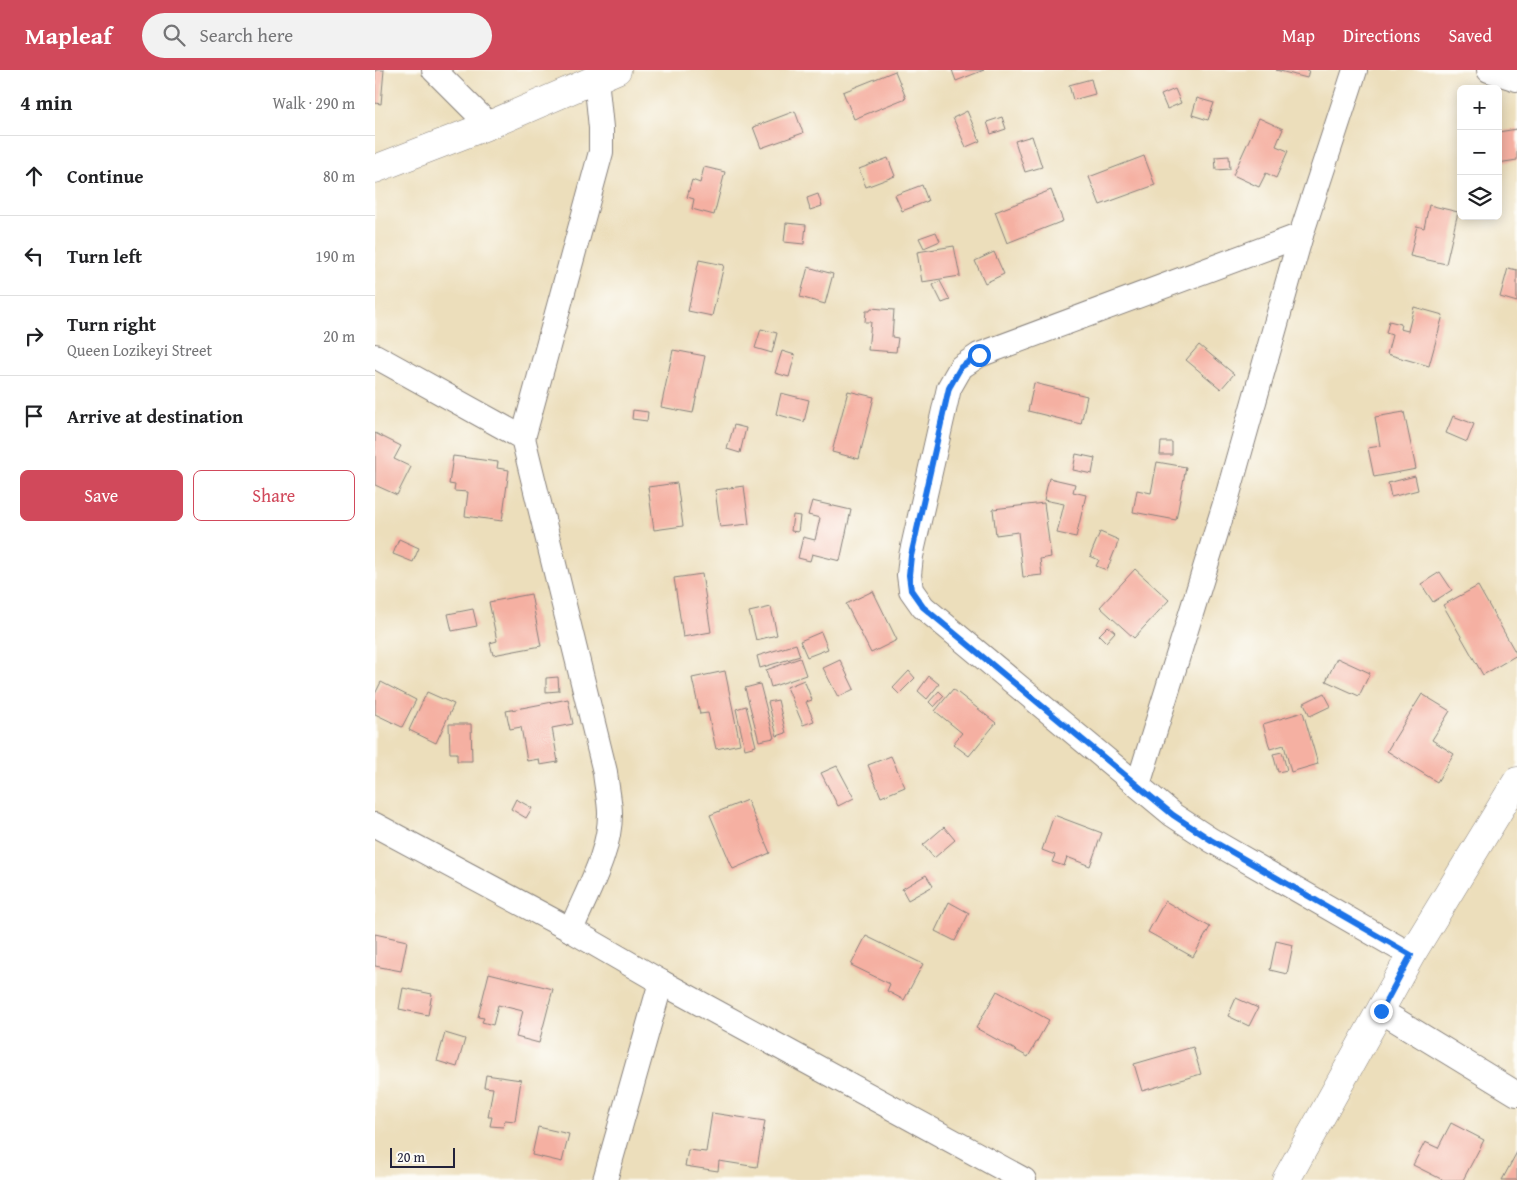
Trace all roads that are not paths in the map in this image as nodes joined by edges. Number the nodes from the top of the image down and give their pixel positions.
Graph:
1 (434, 70) edge
2 (1355, 70) edge
3 (1489, 70) edge
4 (607, 74) edge
5 (1517, 80) edge
6 (489, 124) junction
7 (375, 169) edge
8 (1301, 235) junction
9 (375, 356) edge
10 (523, 438) junction
11 (1517, 781) edge
12 (1138, 785) junction
13 (375, 825) edge
14 (571, 930) junction
15 (1411, 955) junction
16 (661, 982) junction
17 (1381, 1011) junction
18 (1517, 1094) edge
19 (605, 1180) edge
20 (1024, 1180) edge
21 (1286, 1180) edge

1 - 6 street
2 - 8 street
3 - 5 street
4 - 6 main road
4 - 10 street
6 - 7 main road
8 - 12 street
8 - 12 street
9 - 10 street
10 - 14 street
11 - 15 main road
12 - 15 street
13 - 14 street
14 - 16 street
15 - 17 main road
16 - 19 street
16 - 20 street
17 - 18 street
17 - 21 main road

